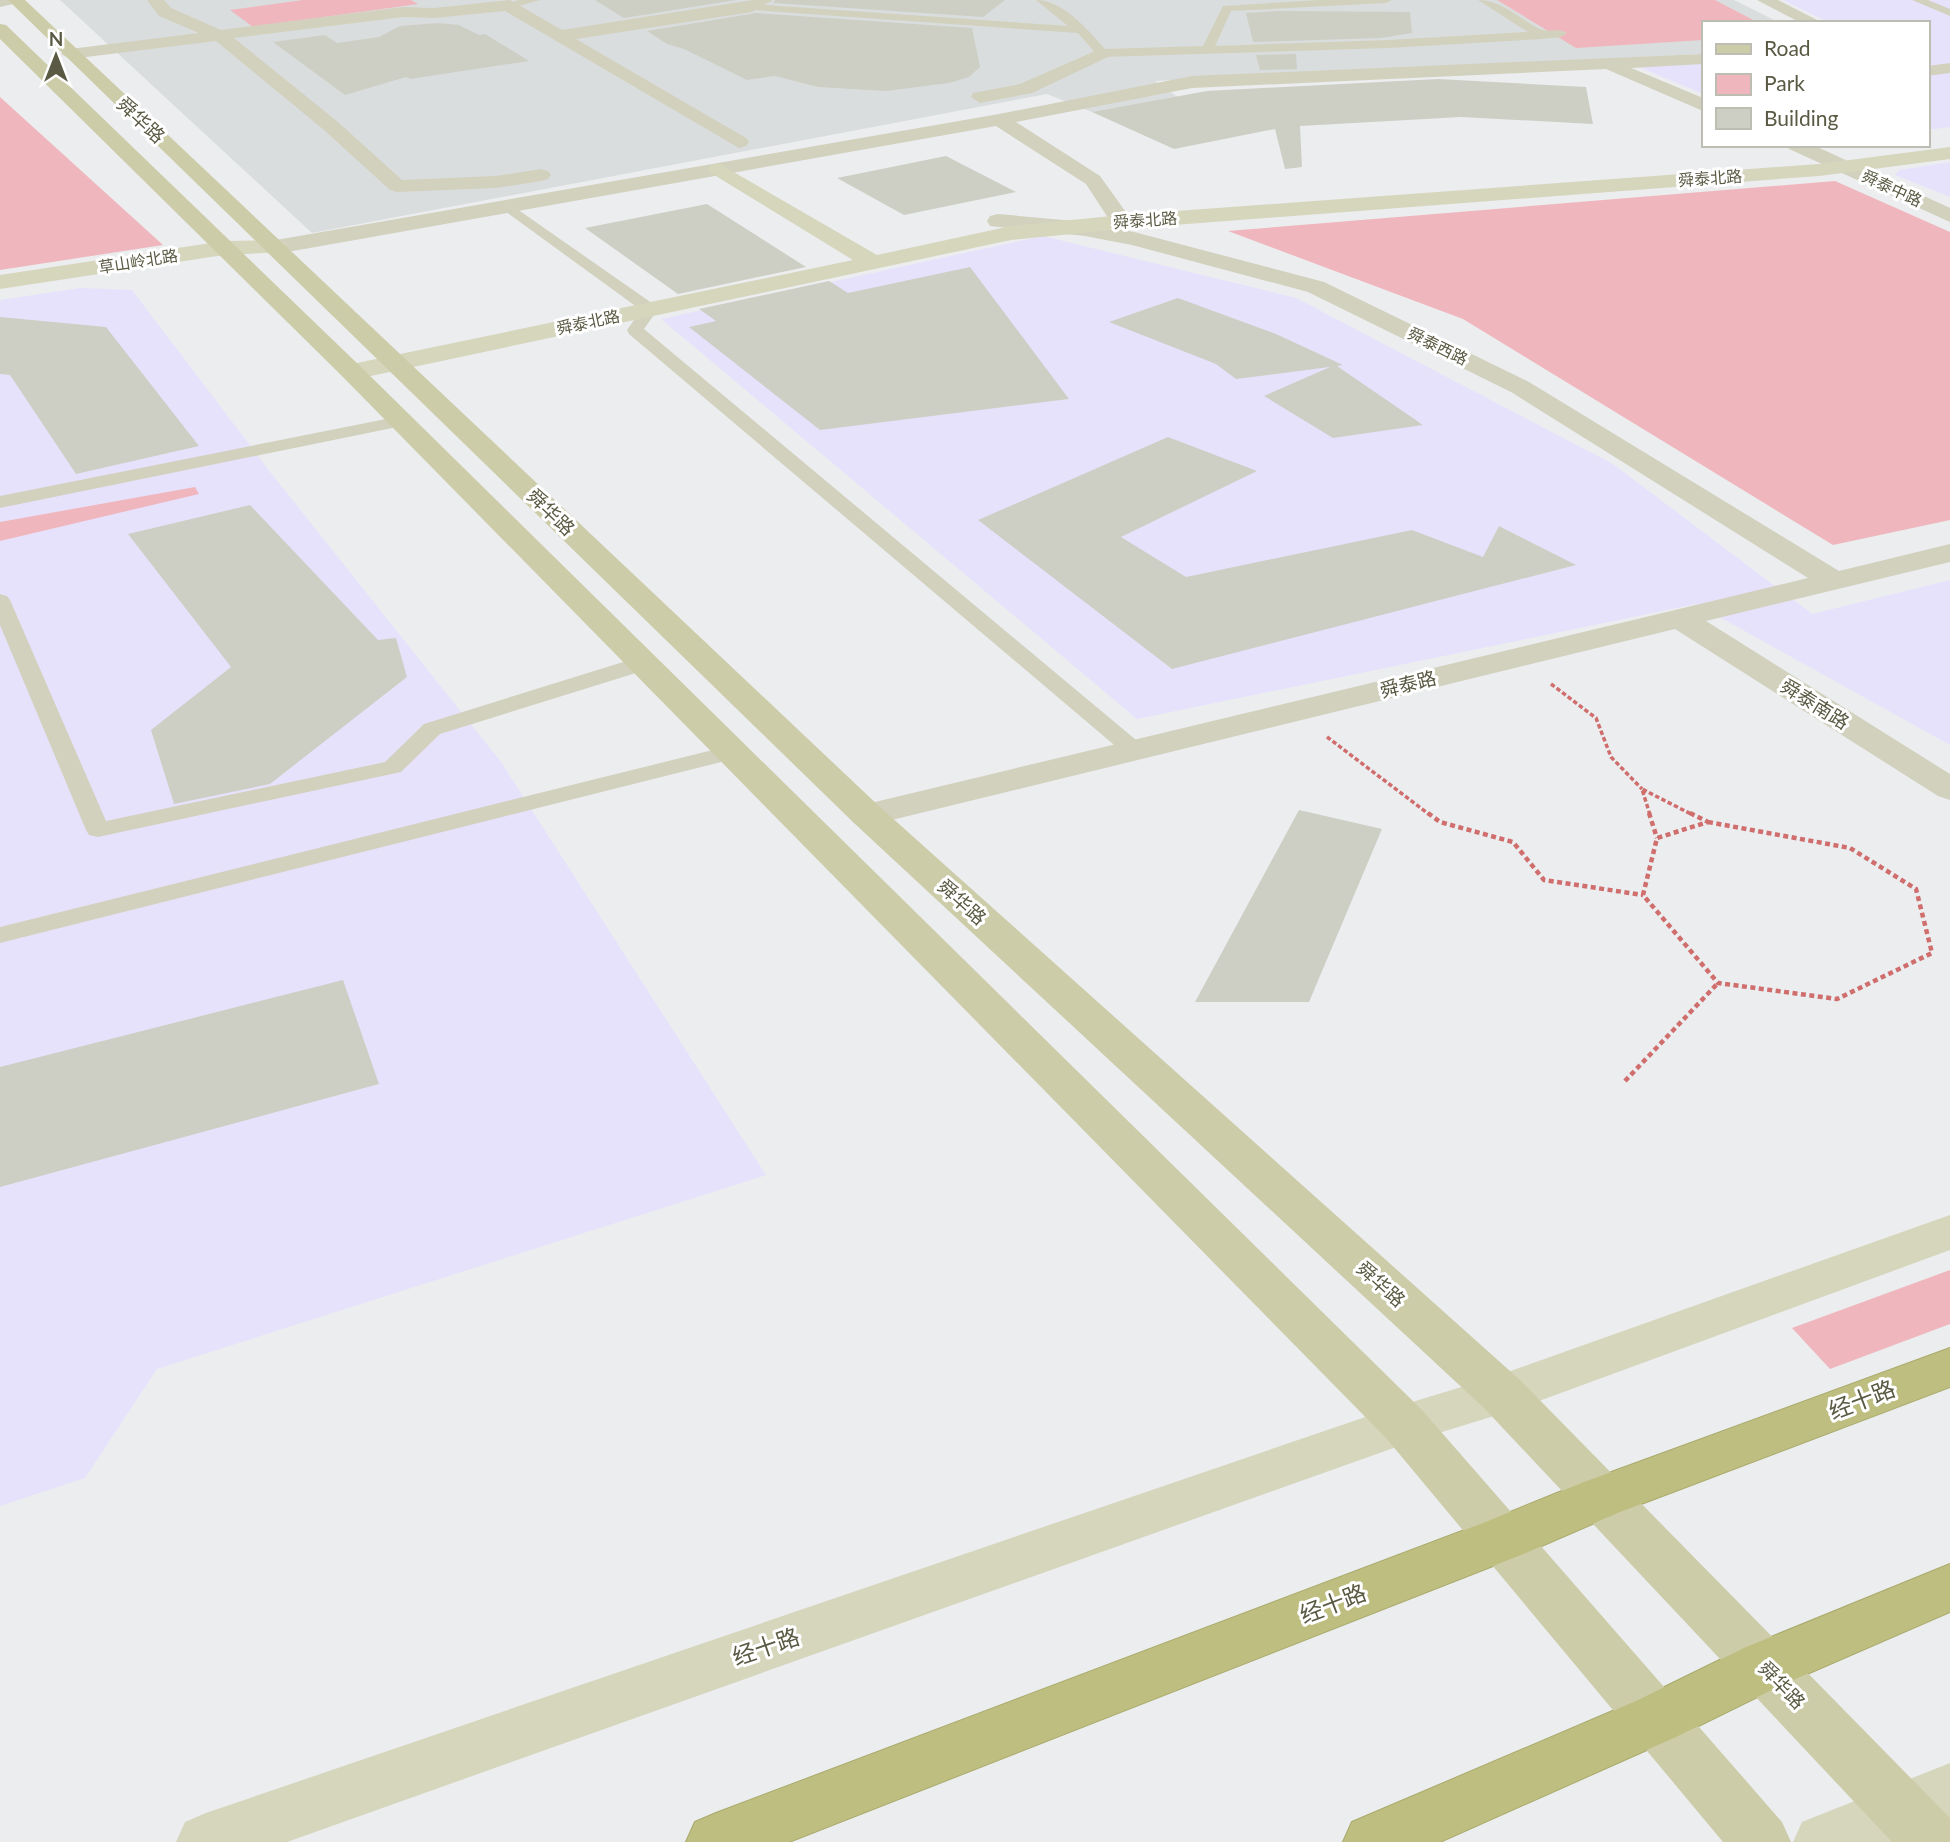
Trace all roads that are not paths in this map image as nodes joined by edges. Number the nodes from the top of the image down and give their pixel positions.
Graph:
1 (14, 0) edge
2 (155, 0) edge
3 (534, 0) edge
4 (1042, 0) edge
5 (1387, 0) edge
6 (1484, 0) edge
7 (1765, 0) edge
8 (1918, 0) edge
9 (0, 2) edge
10 (503, 3) edge
11 (759, 4) edge
12 (1950, 13) edge
13 (1811, 21) edge
14 (0, 29) edge
15 (1081, 30) junction
16 (1561, 33) dead end
17 (219, 35) junction
18 (1542, 35) junction
19 (558, 36) junction
20 (1208, 49) junction
21 (1102, 52) junction
22 (70, 54) junction
23 (1702, 59) edge
24 (1605, 63) junction
25 (1950, 68) edge
26 (1929, 71) edge
27 (957, 102) dead end
28 (1702, 105) edge
29 (999, 120) junction
30 (1950, 141) edge
31 (1929, 144) edge
32 (712, 146) dead end
33 (1802, 147) edge
34 (1906, 147) edge
35 (1950, 153) edge
36 (1834, 161) junction
37 (718, 169) junction
38 (563, 171) dead end
39 (507, 206) junction
40 (1118, 216) junction
41 (1950, 216) edge
42 (1186, 217) junction
43 (998, 221) junction
44 (1067, 227) junction
45 (276, 247) junction
46 (224, 248) junction
47 (1177, 250) junction
48 (864, 256) junction
49 (0, 282) edge
50 (641, 303) junction
51 (389, 356) junction
52 (345, 365) junction
53 (401, 421) junction
54 (0, 502) edge
55 (1950, 553) edge
56 (1834, 581) junction
57 (0, 600) edge
58 (1679, 618) junction
59 (643, 663) junction
60 (1134, 750) junction
61 (733, 752) junction
62 (1950, 789) edge
63 (867, 815) junction
64 (0, 935) edge
65 (1950, 1232) edge
66 (1950, 1367) edge
67 (1502, 1394) junction
68 (1404, 1424) junction
69 (1602, 1497) junction
70 (1502, 1539) junction
71 (1950, 1587) edge
72 (1764, 1666) junction
73 (1656, 1719) junction
74 (1928, 1814) edge
75 (206, 1842) edge
76 (716, 1842) edge
77 (1373, 1842) edge
78 (1761, 1842) edge
79 (1823, 1842) edge

1 - 9 street
1 - 22 main road, 舜华路
2 - 17 street
3 - 10 lane
4 - 15 lane
5 - 20 lane
6 - 18 lane
7 - 13 street
8 - 12 lane
10 - 17 street
10 - 19 street
11 - 15 lane
11 - 19 street
14 - 46 main road, 舜华路
15 - 21 lane
16 - 18 lane
17 - 22 street
17 - 38 street
18 - 20 lane
19 - 32 street
20 - 21 lane
21 - 27 street
22 - 45 main road, 舜华路
23 - 24 street
24 - 28 street
24 - 29 street
25 - 26 street
29 - 37 street
29 - 40 street
30 - 31 main road
33 - 36 street, 舜泰中路
34 - 36 main road
35 - 36 main road, 舜泰北路
36 - 40 main road
36 - 41 street, 舜泰中路
36 - 42 main road, 舜泰北路
37 - 39 street
37 - 48 main road
39 - 45 street
39 - 50 lane
40 - 42 main road, 舜泰北路
40 - 43 main road
40 - 44 main road, 舜泰北路
42 - 47 street
43 - 44 street, 舜泰西路
43 - 48 main road
44 - 47 street, 舜泰西路
44 - 48 main road, 舜泰北路
45 - 46 main road, 草山岭北路
45 - 51 main road, 舜华路
46 - 49 main road, 草山岭北路
46 - 52 main road, 舜华路
47 - 56 street, 舜泰西路
48 - 50 main road, 舜泰北路
50 - 51 main road, 舜泰北路
50 - 60 lane
51 - 52 main road, 舜泰北路
51 - 63 main road, 舜华路
52 - 53 main road, 舜华路
53 - 54 lane
53 - 59 main road, 舜华路
55 - 56 street, 舜泰路
56 - 58 street, 舜泰路
57 - 59 lane
58 - 60 street, 舜泰路
58 - 62 street, 舜泰南路
59 - 61 main road, 舜华路
60 - 63 street, 舜泰路
61 - 64 lane
61 - 68 main road, 舜华路
63 - 67 main road, 舜华路
65 - 67 main road
66 - 69 highway, 经十路
67 - 68 main road, 经十路
67 - 69 main road, 舜华路
68 - 70 main road, 舜华路
68 - 75 main road, 经十路
69 - 70 highway, 经十路
69 - 72 main road, 舜华路
70 - 73 main road, 舜华路
70 - 76 highway, 经十路
71 - 72 highway
72 - 73 highway
72 - 74 main road, 舜华路
73 - 77 highway
73 - 78 main road, 舜华路
74 - 79 main road

